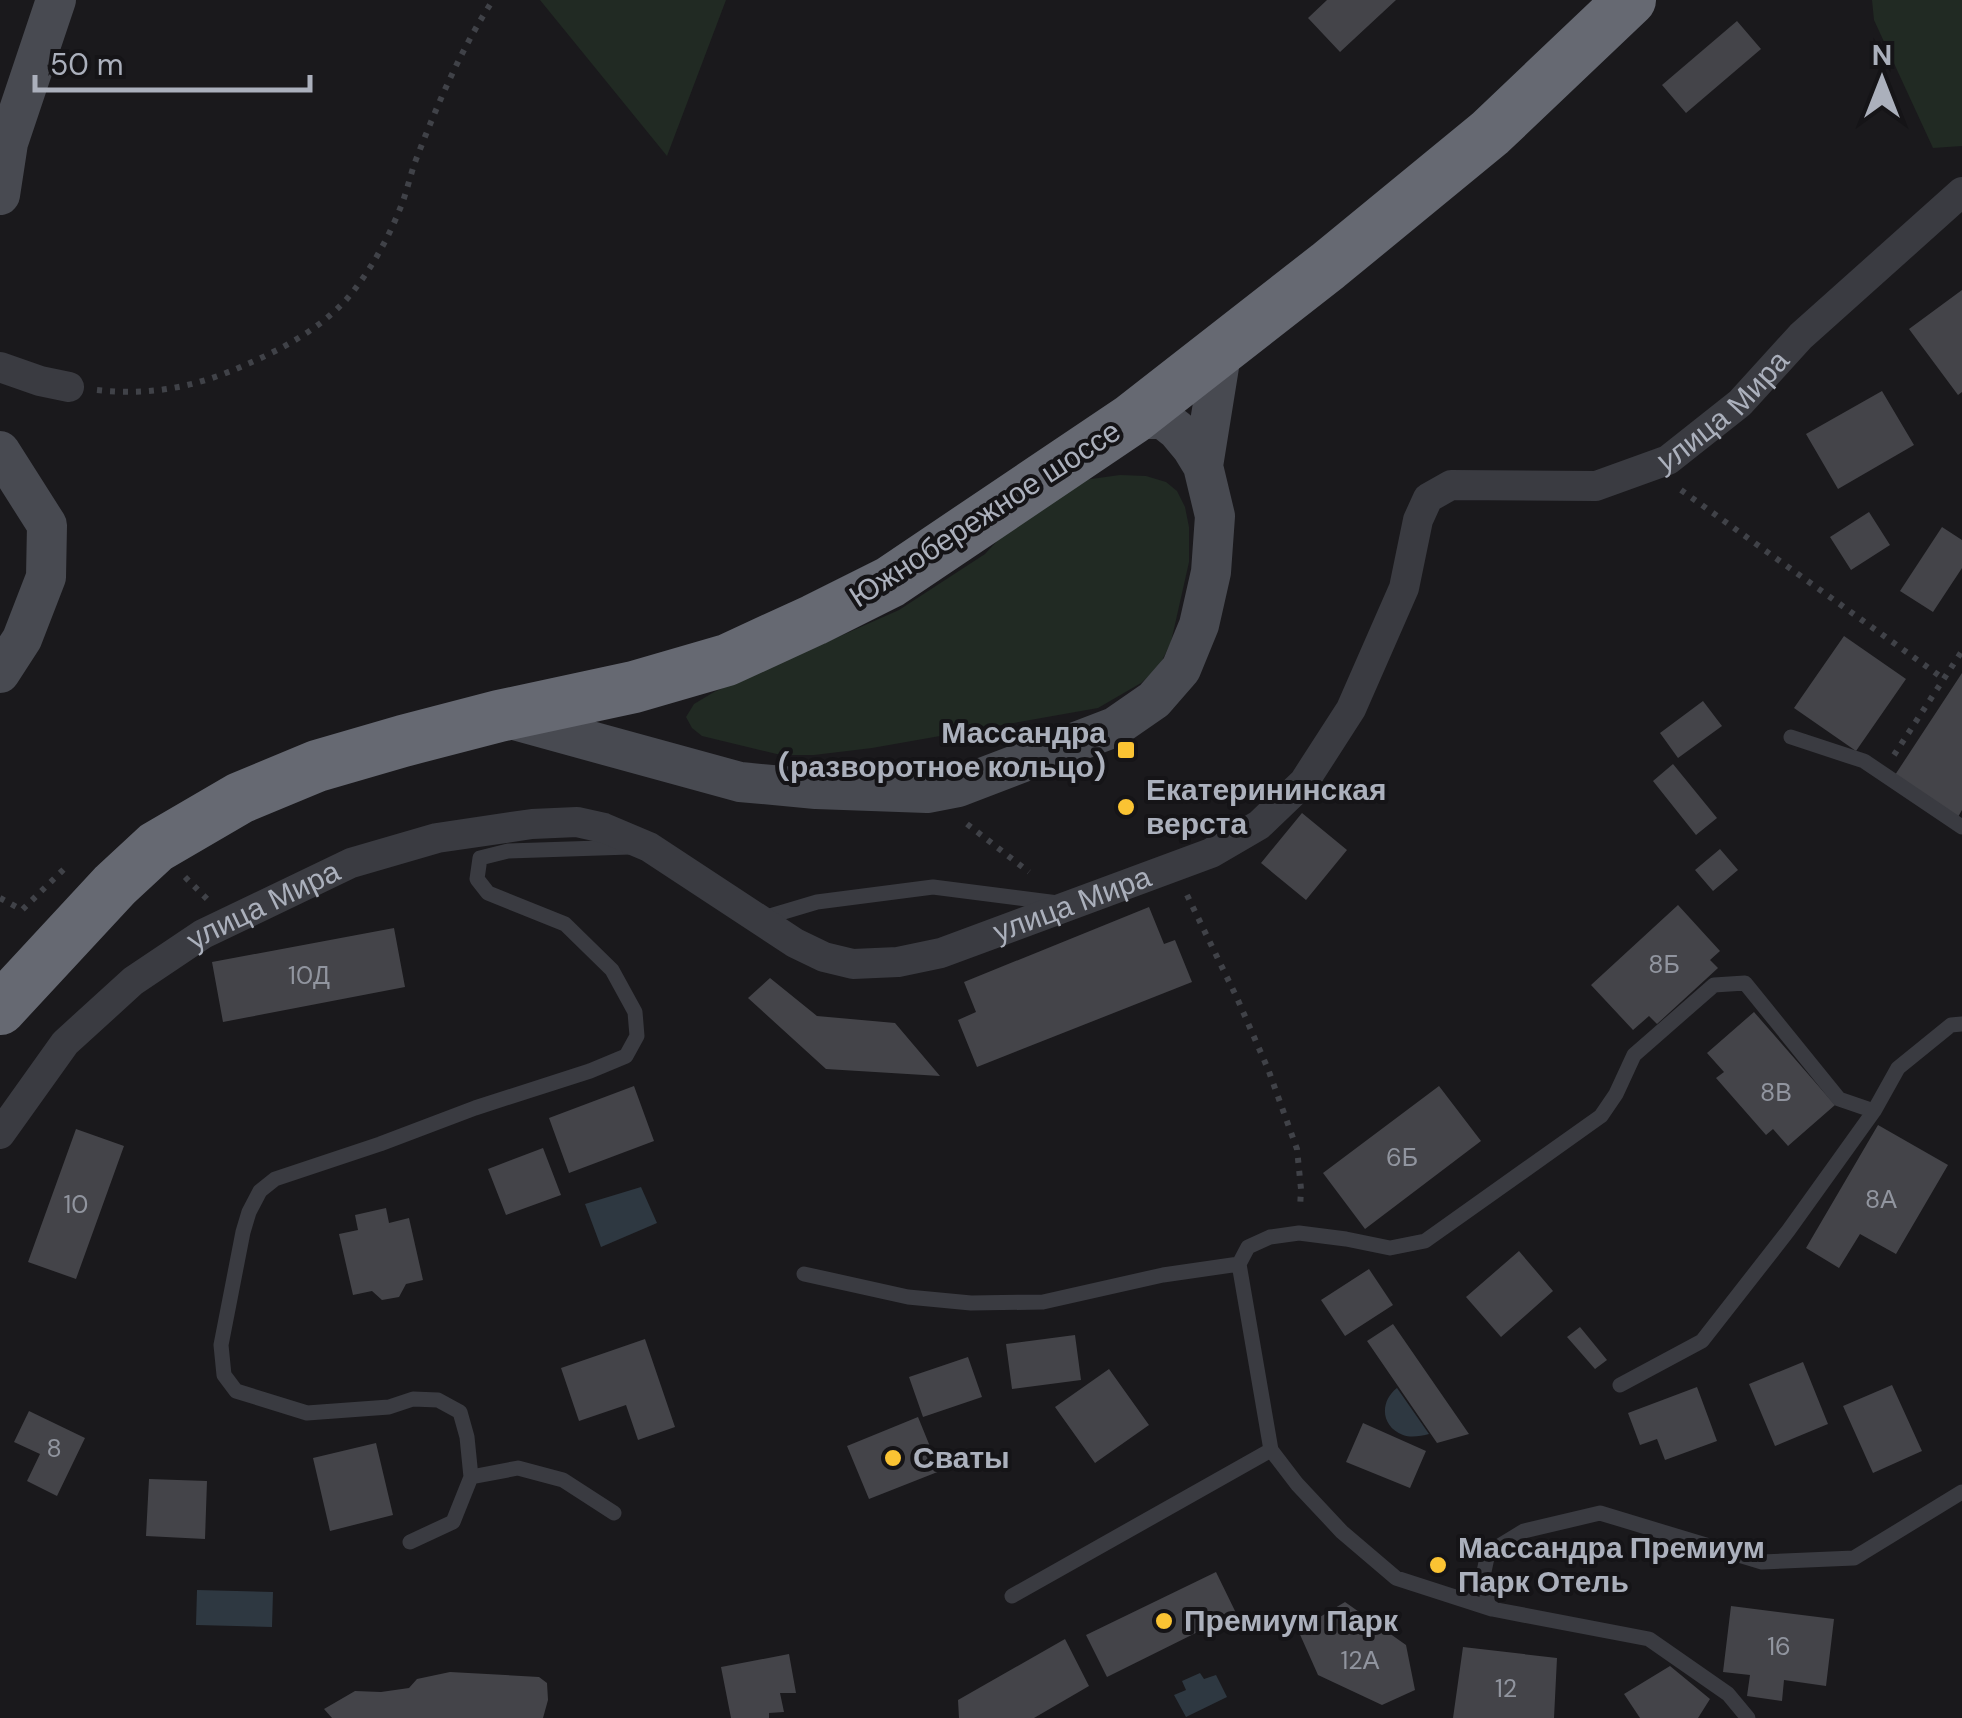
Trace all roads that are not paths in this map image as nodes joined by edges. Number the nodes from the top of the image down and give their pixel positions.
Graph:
1 (56, 0) edge
2 (1580, 0) edge
3 (1630, 0) edge
4 (1962, 192) edge
5 (0, 195) edge
6 (1222, 348) junction
7 (0, 367) edge
8 (69, 387) road end
9 (1132, 418) junction
10 (0, 451) edge
11 (1203, 466) junction
12 (1000, 479) junction
13 (0, 673) edge
14 (499, 716) junction
15 (1791, 737) dead end
16 (1962, 828) edge
17 (649, 847) junction
18 (1072, 905) junction
19 (760, 919) junction
20 (0, 962) edge
21 (0, 1009) edge
22 (1962, 1024) edge
23 (1874, 1112) junction
24 (0, 1134) edge
25 (1239, 1264) junction
26 (804, 1274) dead end
27 (1620, 1385) dead end
28 (1271, 1450) junction
29 (471, 1477) junction
30 (1962, 1492) edge
31 (614, 1513) dead end
32 (410, 1542) dead end
33 (1012, 1596) dead end
34 (1492, 1609) junction
35 (1748, 1718) edge

1 - 5 street
2 - 12 highway, Южнобережное шоссе
3 - 6 highway, Южнобережное шоссе
4 - 18 street, улица Мира
6 - 9 highway, Южнобережное шоссе
6 - 11 street
7 - 8 street
9 - 11 street
9 - 12 street
9 - 14 highway, Южнобережное шоссе
10 - 13 street
11 - 14 street
12 - 20 highway, Южнобережное шоссе
14 - 21 highway, Южнобережное шоссе
15 - 16 lane
17 - 19 street, улица Мира
17 - 24 street, улица Мира
17 - 29 lane
18 - 19 lane
18 - 19 street, улица Мира
22 - 23 lane
23 - 25 lane
23 - 27 lane
25 - 26 lane
25 - 28 lane
28 - 33 lane
28 - 34 lane
29 - 31 lane
29 - 32 lane
30 - 34 lane
34 - 35 lane

